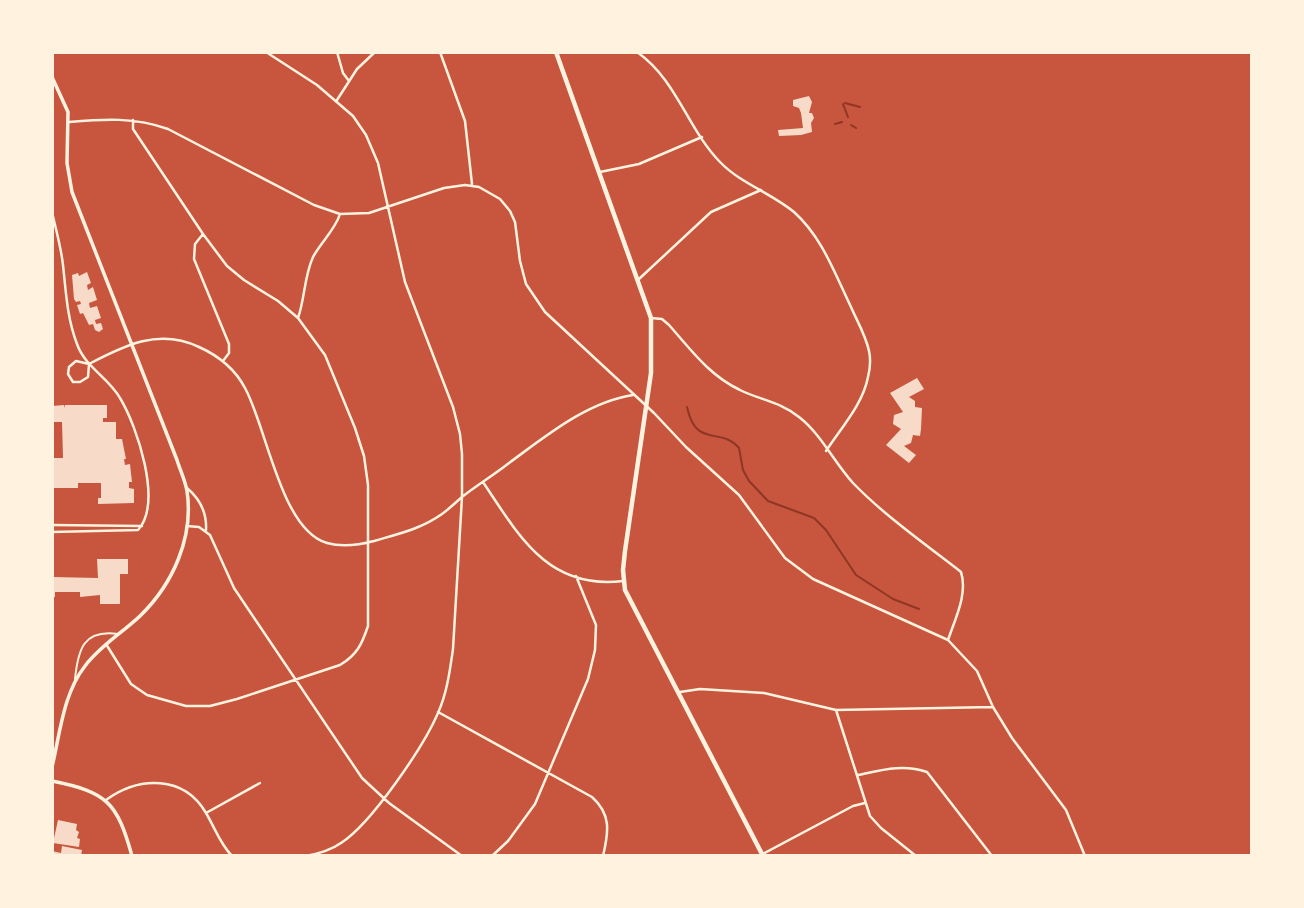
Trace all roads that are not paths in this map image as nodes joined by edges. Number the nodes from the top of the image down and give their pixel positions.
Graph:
1 (266, 52) edge
2 (337, 52) edge
3 (375, 52) edge
4 (440, 52) edge
5 (556, 52) edge
6 (637, 52) edge
7 (52, 77) edge
8 (349, 81) junction
9 (337, 100) junction
10 (133, 120) junction
11 (69, 122) junction
12 (702, 137) junction
13 (599, 172) junction
14 (472, 185) junction
15 (761, 190) junction
16 (387, 208) junction
17 (52, 212) edge
18 (340, 214) junction
19 (54, 228) edge
20 (203, 234) junction
21 (638, 280) junction
22 (298, 318) junction
23 (651, 318) junction
24 (132, 344) junction
25 (223, 360) junction
26 (89, 364) junction
27 (634, 395) junction
28 (645, 407) junction
29 (826, 451) junction
30 (483, 482) junction
31 (186, 488) junction
32 (462, 497) junction
33 (52, 525) edge
34 (142, 526) junction
35 (187, 526) junction
36 (206, 530) junction
37 (52, 532) edge
38 (368, 542) junction
39 (576, 576) junction
40 (623, 581) junction
41 (119, 635) junction
42 (948, 640) junction
43 (106, 644) junction
44 (295, 680) junction
45 (74, 682) junction
46 (678, 692) junction
47 (993, 707) junction
48 (836, 710) junction
49 (438, 712) junction
50 (52, 767) edge
51 (549, 773) junction
52 (858, 775) junction
53 (52, 781) edge
54 (260, 783) dead end
55 (383, 798) junction
56 (106, 800) junction
57 (864, 803) junction
58 (206, 813) junction
59 (762, 855) edge
60 (132, 856) edge
61 (232, 856) edge
62 (305, 856) edge
63 (463, 856) edge
64 (492, 856) edge
65 (603, 856) edge
66 (916, 856) edge
67 (992, 856) edge
68 (1085, 856) edge

1 - 9 street
2 - 8 street
3 - 8 street
4 - 14 street
5 - 13 main road
6 - 12 street
7 - 11 street
8 - 9 street
9 - 16 street
10 - 11 street
10 - 18 street
10 - 20 street
11 - 24 street
12 - 13 street
12 - 15 street
13 - 21 main road
14 - 16 street
14 - 27 street
15 - 21 street
15 - 29 street
16 - 18 street
16 - 32 street
17 - 19 street
18 - 22 street
19 - 26 street
20 - 22 street
20 - 25 street
21 - 23 main road
22 - 38 street
23 - 28 main road
23 - 29 street
24 - 25 street
24 - 26 street
24 - 31 street
25 - 38 street
26 - 26 street
26 - 34 street
27 - 28 street
27 - 30 street
28 - 40 main road
28 - 42 street
29 - 42 street
30 - 32 street
30 - 39 street
31 - 35 street
31 - 36 street
32 - 38 street
32 - 49 street
33 - 34 street
34 - 37 street
35 - 36 street
35 - 41 street
36 - 44 street
38 - 44 street
39 - 40 street
39 - 51 street
40 - 46 main road
41 - 43 street
41 - 45 lane
42 - 47 street
43 - 44 street
43 - 45 street
44 - 55 street
45 - 50 street
46 - 48 street
46 - 59 main road
47 - 48 street
47 - 68 street
48 - 52 street
49 - 51 street
49 - 55 street
51 - 64 street
51 - 65 street
52 - 57 street
52 - 67 street
53 - 56 street
54 - 58 street
55 - 62 street
55 - 63 street
56 - 58 street
56 - 60 street
57 - 59 street
57 - 66 street
58 - 61 street

